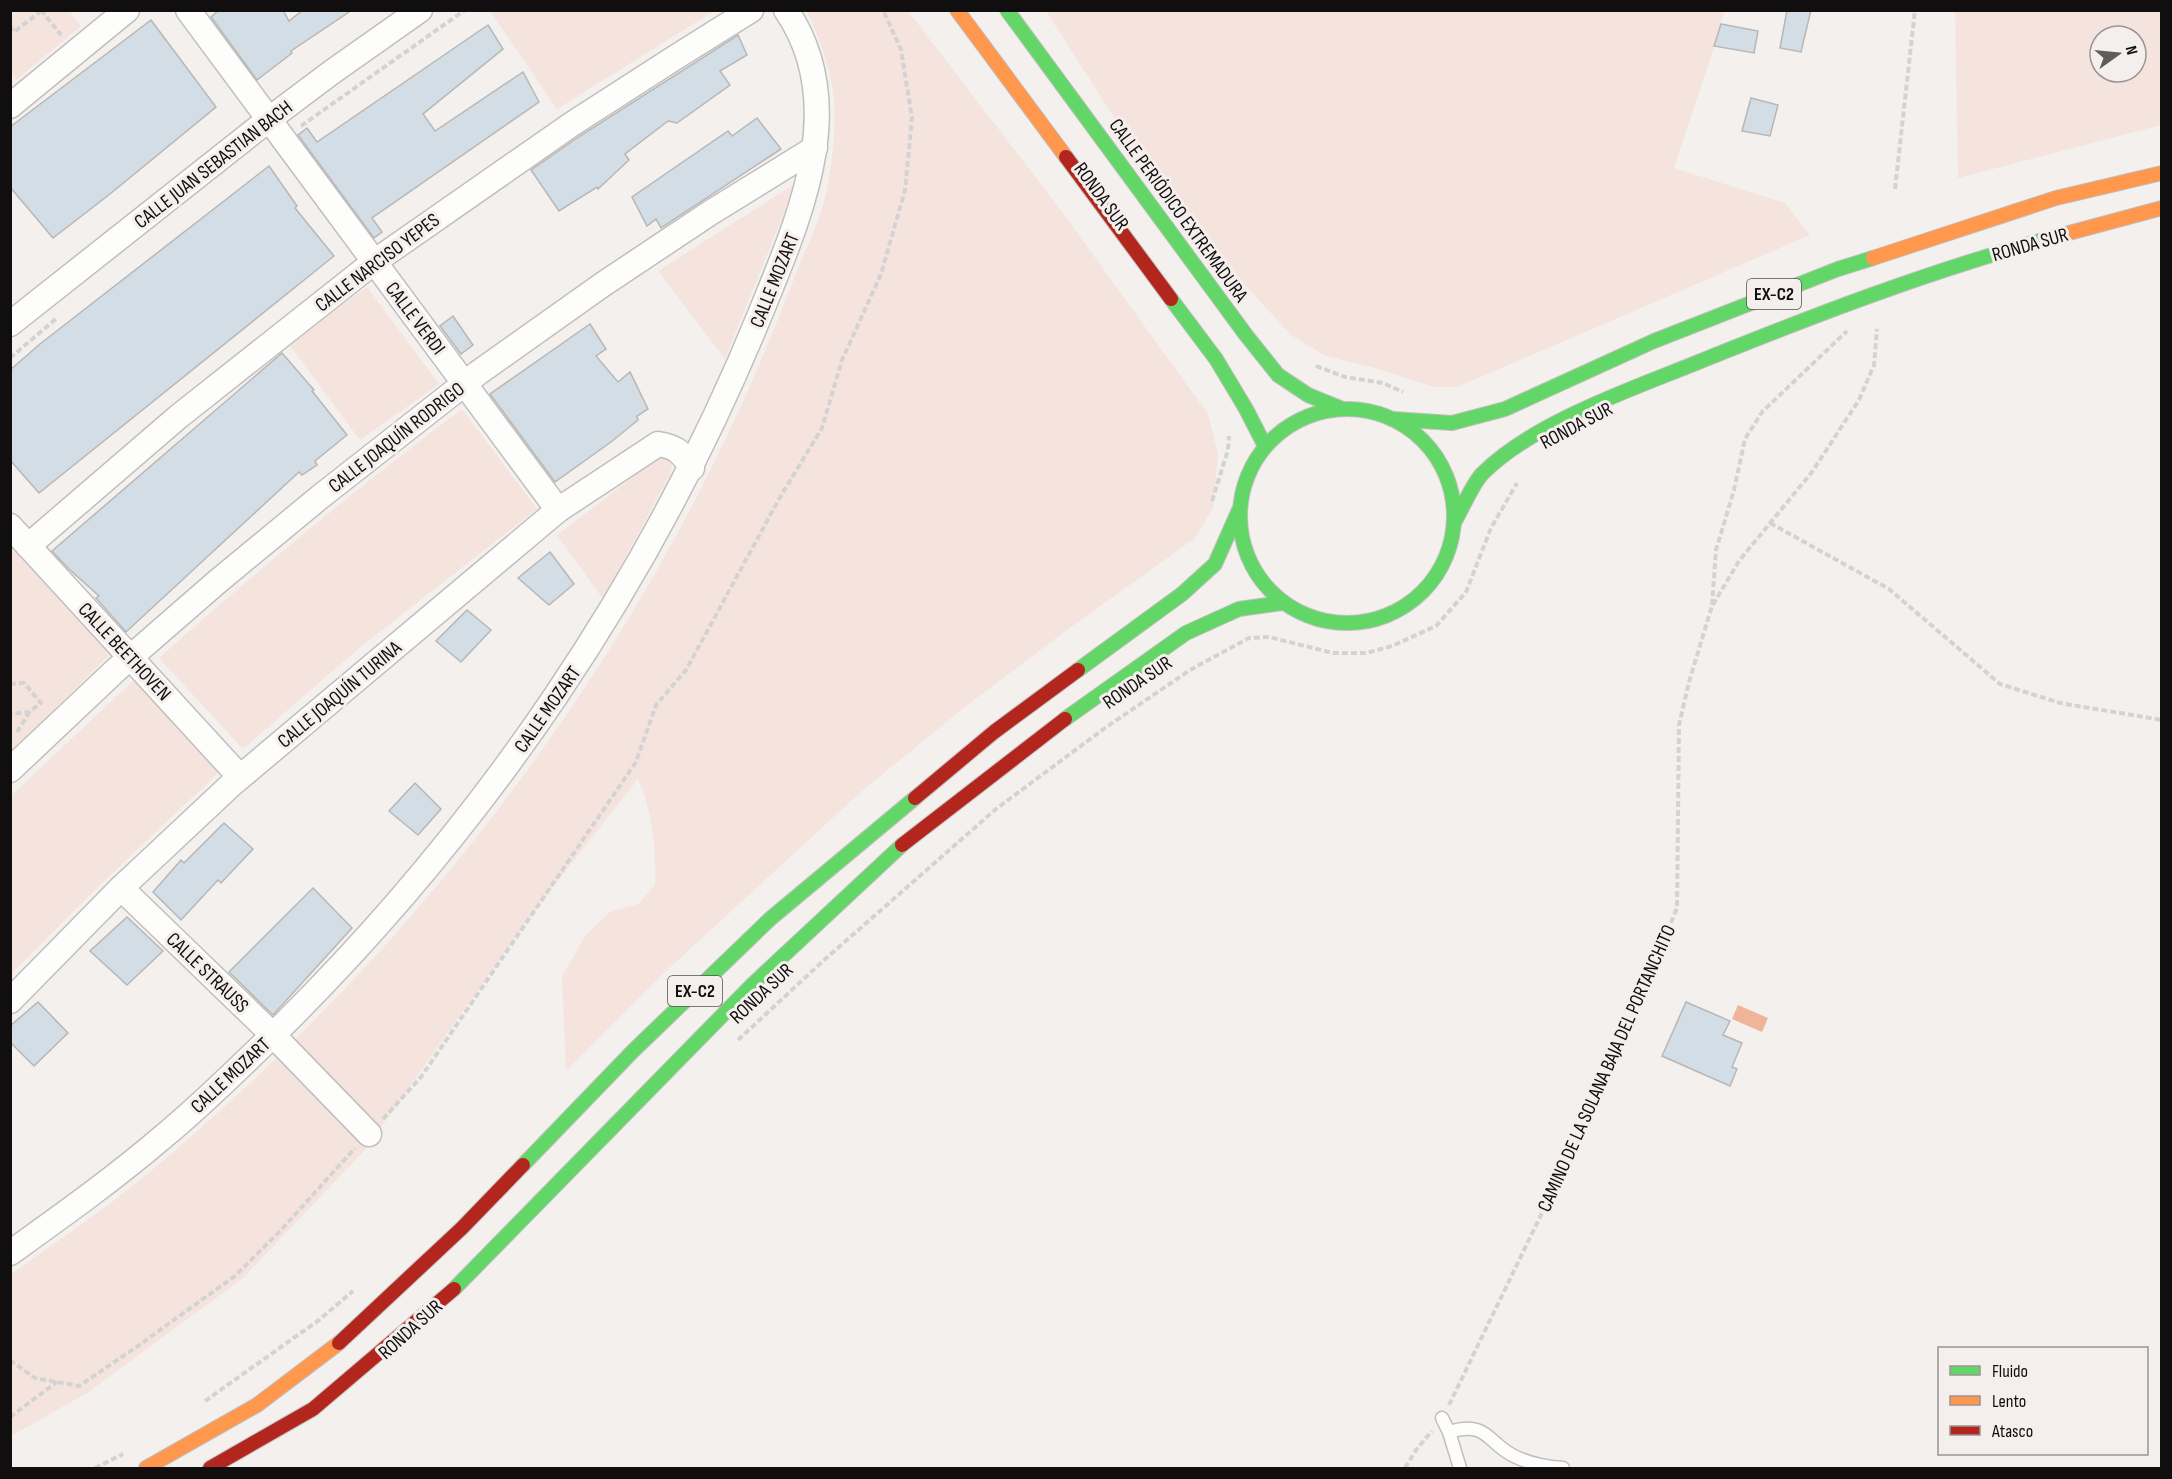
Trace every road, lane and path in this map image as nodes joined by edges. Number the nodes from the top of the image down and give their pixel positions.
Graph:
1 (127, 10) edge
2 (188, 10) edge
3 (420, 10) edge
4 (465, 10) edge
5 (751, 10) edge
6 (786, 10) edge
7 (883, 10) edge
8 (957, 10) edge
9 (1007, 10) edge
10 (1915, 10) edge
11 (41, 11) edge
12 (10, 26) edge
13 (75, 52) junction
14 (10, 105) edge
15 (268, 120) junction
16 (282, 140) junction
17 (815, 148) junction
18 (2162, 173) edge
19 (1895, 189) dead end
20 (2162, 208) edge
21 (374, 262) junction
22 (64, 312) dead end
23 (10, 324) edge
24 (1850, 328) dead end
25 (1877, 329) dead end
26 (10, 358) edge
27 (1308, 363) dead end
28 (465, 383) junction
29 (1413, 395) dead end
30 (1340, 408) junction
31 (1393, 419) junction
32 (1229, 428) dead end
33 (1265, 446) junction
34 (692, 468) junction
35 (1523, 478) dead end
36 (1210, 508) dead end
37 (558, 510) junction
38 (1239, 510) junction
39 (1455, 521) junction
40 (1770, 523) junction
41 (10, 526) edge
42 (28, 546) junction
43 (1282, 603) junction
44 (1712, 606) junction
45 (131, 656) junction
46 (10, 684) edge
47 (29, 712) junction
48 (10, 714) edge
49 (2162, 720) edge
50 (15, 738) dead end
51 (10, 770) edge
52 (240, 777) junction
53 (121, 888) junction
54 (11, 999) edge
55 (273, 1035) junction
56 (738, 1041) dead end
57 (369, 1134) junction
58 (10, 1253) edge
59 (361, 1285) dead end
60 (10, 1360) edge
61 (57, 1382) junction
62 (201, 1404) dead end
63 (10, 1417) edge
64 (1442, 1418) junction
65 (1449, 1432) junction
66 (127, 1451) dead end
67 (95, 1468) edge
68 (146, 1468) edge
69 (210, 1468) edge
70 (1405, 1468) edge
71 (1460, 1468) edge
72 (1563, 1468) edge

1 - 13 street
2 - 15 street, CALLE VERDI
3 - 15 street, CALLE JUAN SEBASTIAN BACH
4 - 16 path
5 - 21 street, CALLE NARCISO YEPES
6 - 17 street, CALLE MOZART
7 - 57 path
8 - 33 main road
9 - 30 main road, CALLE PERIÓDICO EXTREMADURA
10 - 19 path
11 - 12 path
11 - 13 path
13 - 14 street
15 - 16 street, CALLE VERDI
15 - 23 street, CALLE JUAN SEBASTIAN BACH
16 - 21 street, CALLE VERDI
17 - 28 street, CALLE JOAQUÍN RODRIGO
17 - 34 street, CALLE MOZART
18 - 31 main road, RONDA SUR / EX-C2
20 - 39 main road, RONDA SUR / EX-C2
21 - 28 street, CALLE VERDI
21 - 42 street, CALLE NARCISO YEPES
22 - 26 path
24 - 44 path
25 - 40 path, CAMINO DE LA SOLANA BAJA DEL PORTANCHITO
27 - 29 path
28 - 37 street, CALLE VERDI
28 - 45 street, CALLE JOAQUÍN RODRIGO
30 - 31 main road, EX-C2
30 - 33 main road, EX-C2
31 - 39 main road, EX-C2
32 - 36 path
33 - 38 main road, EX-C2
34 - 37 street, CALLE JOAQUÍN TURINA
34 - 55 street, CALLE MOZART
35 - 56 path, RONDA SUR
37 - 52 street, CALLE JOAQUÍN TURINA
38 - 43 main road, EX-C2
38 - 68 main road, RONDA SUR / EX-C2
39 - 43 main road, EX-C2
40 - 44 path, CAMINO DE LA SOLANA BAJA DEL PORTANCHITO
40 - 49 path
41 - 42 street, CALLE BEETHOVEN
42 - 45 street, CALLE BEETHOVEN
43 - 69 main road, RONDA SUR / EX-C2
44 - 64 path, CAMINO DE LA SOLANA BAJA DEL PORTANCHITO
45 - 51 street, CALLE JOAQUÍN RODRIGO
45 - 52 street, CALLE BEETHOVEN
46 - 47 path
47 - 48 path
47 - 50 path
52 - 53 street, CALLE JOAQUÍN TURINA
53 - 54 street, CALLE JOAQUÍN TURINA
53 - 55 street, CALLE STRAUSS
55 - 57 street, CALLE STRAUSS
55 - 58 street, CALLE MOZART
57 - 61 path
59 - 62 path
60 - 61 path
61 - 63 path
64 - 65 lane
64 - 70 path, CAMINO DE LA SOLANA BAJA DEL PORTANCHITO
65 - 71 lane
65 - 72 lane
66 - 67 path

